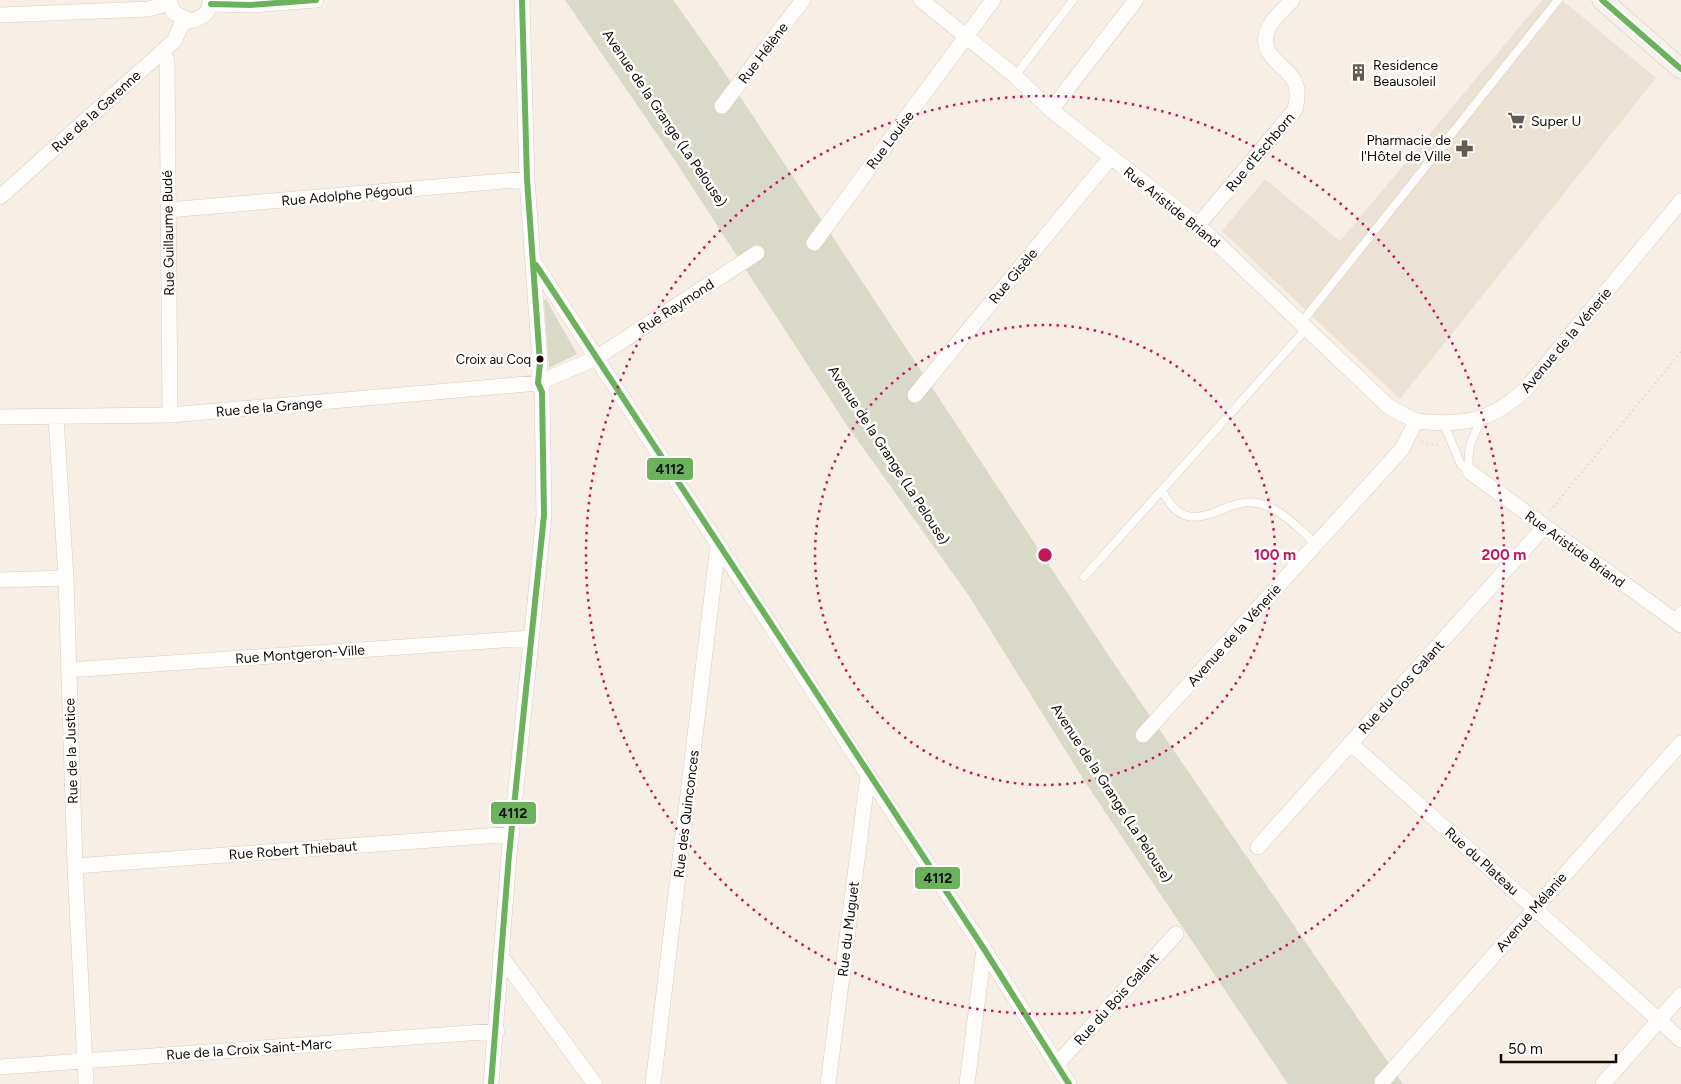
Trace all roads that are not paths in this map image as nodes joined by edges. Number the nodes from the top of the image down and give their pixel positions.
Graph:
1 (316, 0) edge
2 (522, 0) edge
3 (803, 0) edge
4 (921, 0) edge
5 (992, 0) edge
6 (1073, 0) edge
7 (1136, 0) edge
8 (1292, 0) edge
9 (1558, 0) edge
10 (1602, 0) edge
11 (169, 1) edge
12 (210, 2) edge
13 (0, 15) edge
14 (184, 20) junction
15 (966, 37) junction
16 (163, 51) junction
17 (1681, 69) edge
18 (1014, 76) junction
19 (722, 106) road end
20 (1051, 110) junction
21 (1111, 158) junction
22 (527, 179) junction
23 (0, 197) edge
24 (1681, 202) edge
25 (168, 210) junction
26 (1198, 225) junction
27 (814, 242) road end
28 (757, 253) road end
29 (533, 260) junction
30 (1304, 326) junction
31 (596, 358) junction
32 (538, 383) junction
33 (915, 395) road end
34 (170, 416) junction
35 (0, 417) edge
36 (56, 417) junction
37 (1482, 418) junction
38 (1416, 421) junction
39 (1444, 424) junction
40 (1470, 472) junction
41 (1162, 490) junction
42 (1544, 527) junction
43 (1316, 544) junction
44 (718, 545) junction
45 (1084, 577) dead end
46 (66, 578) junction
47 (0, 580) edge
48 (1678, 618) edge
49 (531, 638) junction
50 (68, 670) junction
51 (1143, 735) road end
52 (1350, 743) junction
53 (1681, 743) edge
54 (868, 775) junction
55 (512, 834) junction
56 (1254, 852) road end
57 (75, 866) junction
58 (1535, 908) junction
59 (1174, 936) road end
60 (984, 949) junction
61 (500, 955) junction
62 (1681, 995) edge
63 (1659, 1021) junction
64 (497, 1031) junction
65 (1681, 1040) edge
66 (85, 1062) junction
67 (1056, 1065) junction
68 (0, 1067) edge
69 (1382, 1082) road end
70 (86, 1084) edge
71 (491, 1084) edge
72 (595, 1084) edge
73 (653, 1084) edge
74 (828, 1084) edge
75 (967, 1084) edge
76 (1069, 1084) edge
77 (1603, 1084) edge

1 - 12 street
2 - 22 street
3 - 19 street, Rue Hélène
4 - 15 street, Rue Aristide Briand
5 - 15 street, Rue Louise
6 - 18 lane
7 - 20 street
8 - 26 street, Rue d'Eschborn
9 - 30 lane
10 - 17 main road
11 - 13 street
11 - 14 street
12 - 14 street
14 - 16 street, Rue de la Garenne
15 - 18 street, Rue Aristide Briand
15 - 27 street, Rue Louise
16 - 23 street, Rue de la Garenne
16 - 25 street, Rue Guillaume Budé
18 - 20 street, Rue Aristide Briand
20 - 21 street, Rue Aristide Briand
21 - 26 street, Rue Aristide Briand
21 - 33 street, Rue Gisèle
22 - 25 street, Rue Adolphe Pégoud
22 - 29 street
24 - 37 street, Avenue de la Vénerie
25 - 34 street, Rue Guillaume Budé
26 - 30 street, Rue Aristide Briand
28 - 31 street, Rue Raymond
29 - 31 street
29 - 32 street
30 - 38 street, Rue Aristide Briand
30 - 41 lane
31 - 32 street, Rue Raymond
31 - 44 street
32 - 34 street, Rue de la Grange
32 - 49 street
34 - 36 street, Rue de la Grange
35 - 36 street, Rue de la Grange
36 - 46 street, Rue de la Justice
37 - 39 street, Avenue de la Vénerie
37 - 40 lane
38 - 39 street, Avenue de la Vénerie
38 - 43 street, Avenue de la Vénerie
39 - 40 lane, Rue Aristide Briand
40 - 42 street, Rue Aristide Briand
41 - 43 lane
41 - 45 lane
42 - 48 street, Rue Aristide Briand
42 - 52 street, Rue du Clos Galant
43 - 51 street, Avenue de la Vénerie
44 - 54 street
44 - 73 street, Rue des Quinconces
46 - 47 street
46 - 50 street, Rue de la Justice
49 - 50 street, Rue Montgeron-Ville
49 - 55 street
50 - 57 street, Rue de la Justice
52 - 56 street, Rue du Clos Galant
52 - 58 street, Rue du Plateau
53 - 58 street, Avenue Mélanie
54 - 60 street
54 - 74 street, Rue du Muguet
55 - 57 street, Rue Robert Thiebaut
55 - 61 street
57 - 66 street, Rue de la Justice
58 - 63 street, Rue du Plateau
58 - 69 street, Avenue Mélanie
59 - 67 street, Rue du Bois Galant
60 - 67 street
60 - 75 street
61 - 64 street
61 - 72 street
62 - 63 street
63 - 65 street, Rue du Plateau
63 - 77 street
64 - 66 street, Rue de la Croix Saint-Marc
64 - 71 street
66 - 68 street, Rue de la Croix Saint-Marc
66 - 70 street, Rue de la Justice
67 - 76 street

